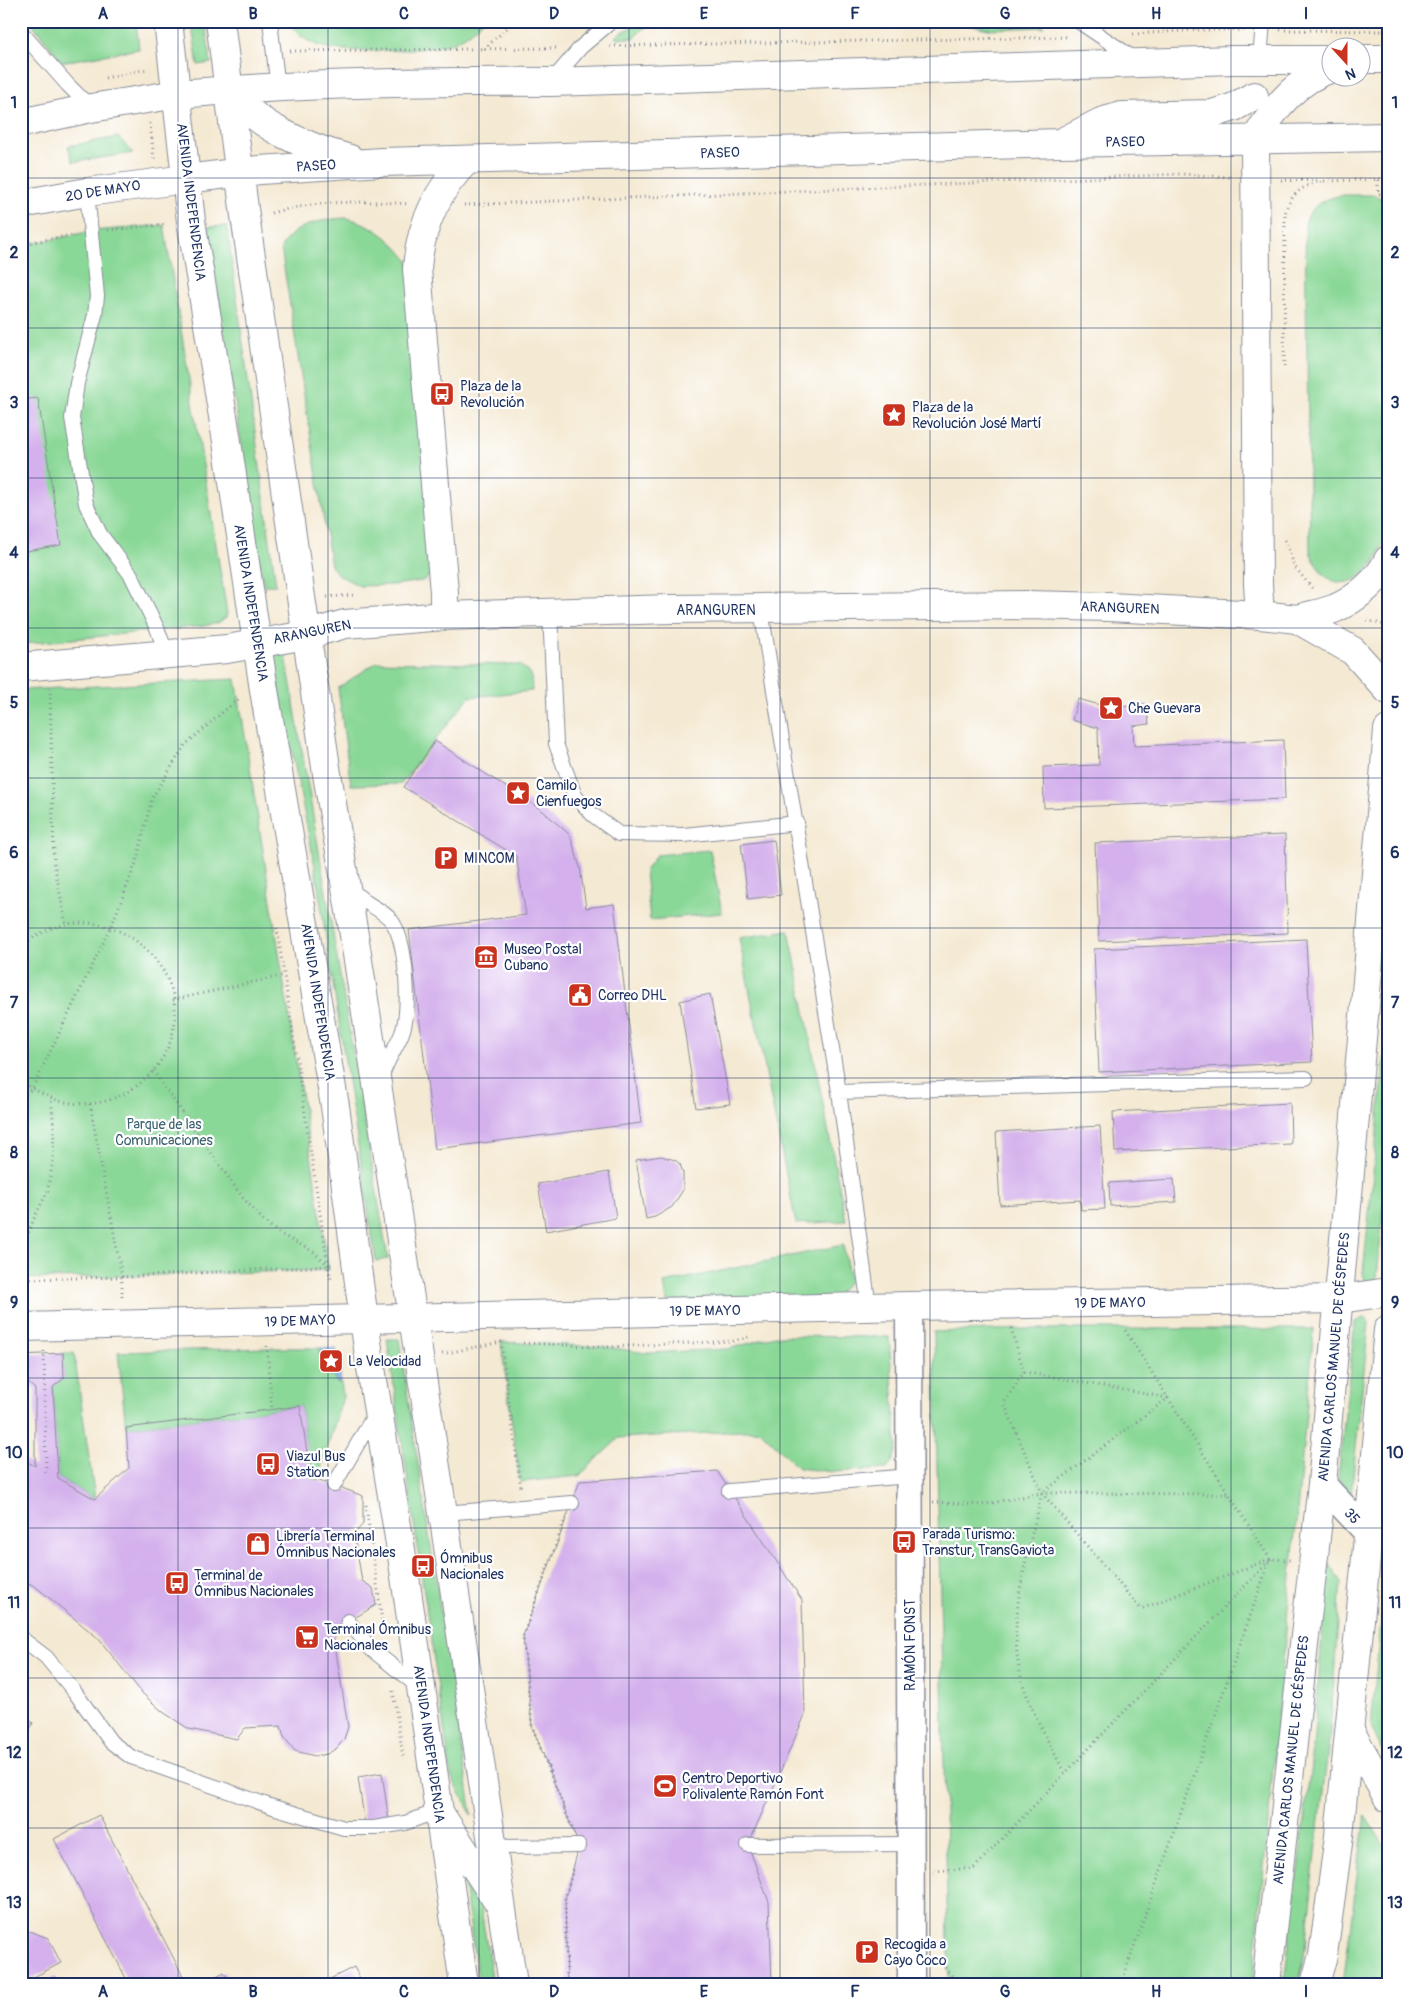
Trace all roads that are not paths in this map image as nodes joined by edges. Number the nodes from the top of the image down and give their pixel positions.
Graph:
1 (168, 21) edge
2 (220, 21) edge
3 (270, 21) edge
4 (612, 21) edge
5 (1078, 21) edge
6 (1262, 26) edge
7 (21, 32) edge
8 (1388, 59) edge
9 (1260, 60) junction
10 (1322, 60) edge
11 (1372, 60) edge
12 (1141, 63) junction
13 (1322, 72) edge
14 (551, 82) junction
15 (278, 88) junction
16 (230, 90) junction
17 (178, 94) junction
18 (1254, 96) junction
19 (91, 108) junction
20 (21, 122) edge
21 (1388, 137) edge
22 (1255, 140) junction
23 (1060, 143) junction
24 (320, 149) junction
25 (467, 160) junction
26 (369, 163) junction
27 (239, 172) junction
28 (186, 179) junction
29 (87, 192) junction
30 (21, 204) edge
31 (1388, 560) edge
32 (761, 610) junction
33 (550, 612) junction
34 (1260, 615) junction
35 (444, 616) junction
36 (1297, 619) junction
37 (306, 635) junction
38 (258, 643) junction
39 (167, 655) junction
40 (21, 667) edge
41 (1388, 690) edge
42 (1388, 730) edge
43 (797, 823) junction
44 (346, 885) junction
45 (1388, 963) edge
46 (1366, 1005) junction
47 (1306, 1078) dead end
48 (378, 1092) junction
49 (839, 1092) junction
50 (1388, 1292) edge
51 (1340, 1299) junction
52 (909, 1306) junction
53 (869, 1307) junction
54 (364, 1319) junction
55 (412, 1319) junction
56 (21, 1327) edge
57 (1388, 1330) edge
58 (378, 1409) junction
59 (1322, 1484) junction
60 (334, 1485) dead end
61 (910, 1489) junction
62 (729, 1491) dead end
63 (572, 1503) dead end
64 (443, 1513) junction
65 (1378, 1535) edge
66 (348, 1621) dead end
67 (21, 1638) edge
68 (421, 1689) junction
69 (1350, 1731) junction
70 (1388, 1798) edge
71 (438, 1811) junction
72 (910, 1844) junction
73 (748, 1845) dead end
74 (579, 1846) road end
75 (492, 1847) junction
76 (500, 1906) junction
77 (464, 1984) edge
78 (512, 1984) edge
79 (911, 1984) edge
80 (1266, 1984) edge
81 (1315, 1984) edge

1 - 17 main road, AVENIDA INDEPENDENCIA
2 - 16 main road
3 - 15 lane
4 - 14 lane
5 - 12 lane
6 - 9 lane
7 - 19 lane
8 - 11 main road
9 - 10 main road
9 - 12 main road
9 - 18 main road
12 - 14 main road
13 - 22 main road
14 - 15 main road
15 - 16 main road
15 - 24 main road
16 - 17 main road
16 - 24 main road
16 - 27 main road
17 - 19 main road
17 - 28 main road, AVENIDA INDEPENDENCIA
18 - 22 main road
18 - 23 main road
19 - 20 main road
21 - 22 main road
22 - 23 main road, PASEO
22 - 34 main road
23 - 25 main road, PASEO
24 - 26 main road
25 - 26 main road, PASEO
25 - 35 main road
26 - 27 main road, PASEO
27 - 28 main road, PASEO
27 - 37 main road
28 - 29 main road, 20 DE MAYO
28 - 38 main road, AVENIDA INDEPENDENCIA
29 - 30 main road, 20 DE MAYO
29 - 39 lane
31 - 36 main road
32 - 33 main road, ARANGUREN
32 - 34 main road, ARANGUREN
32 - 43 lane
33 - 35 main road, ARANGUREN
33 - 43 lane
34 - 36 main road, ARANGUREN
35 - 37 main road, ARANGUREN
36 - 41 main road, ARANGUREN
37 - 38 main road, ARANGUREN
37 - 44 main road
38 - 39 main road, ARANGUREN
38 - 54 main road, AVENIDA INDEPENDENCIA
39 - 40 main road, ARANGUREN
42 - 46 main road, AVENIDA CARLOS MANUEL DE CÉSPEDES
43 - 49 lane
44 - 48 main road
44 - 48 lane
45 - 46 main road
46 - 51 main road, AVENIDA CARLOS MANUEL DE CÉSPEDES
47 - 49 lane
48 - 55 main road
49 - 53 lane
50 - 51 main road, 19 DE MAYO
51 - 52 main road, 19 DE MAYO
51 - 59 main road, AVENIDA CARLOS MANUEL DE CÉSPEDES
52 - 53 main road, 19 DE MAYO
52 - 61 street, RAMÓN FONST
53 - 55 main road, 19 DE MAYO
54 - 55 main road, 19 DE MAYO
54 - 56 main road, 19 DE MAYO
54 - 58 main road, AVENIDA INDEPENDENCIA
55 - 64 main road
57 - 65 main road
58 - 60 lane
58 - 68 main road, AVENIDA INDEPENDENCIA
59 - 65 street, 35
59 - 80 main road, AVENIDA CARLOS MANUEL DE CÉSPEDES
61 - 62 lane
61 - 72 street, RAMÓN FONST
63 - 64 lane
64 - 75 main road
65 - 69 main road
66 - 68 lane
67 - 71 lane
68 - 71 main road, AVENIDA INDEPENDENCIA
69 - 70 main road
69 - 81 main road
71 - 76 main road
71 - 77 main road, AVENIDA INDEPENDENCIA
72 - 73 lane
72 - 79 street, RAMÓN FONST
74 - 75 lane
75 - 76 main road
76 - 78 main road

